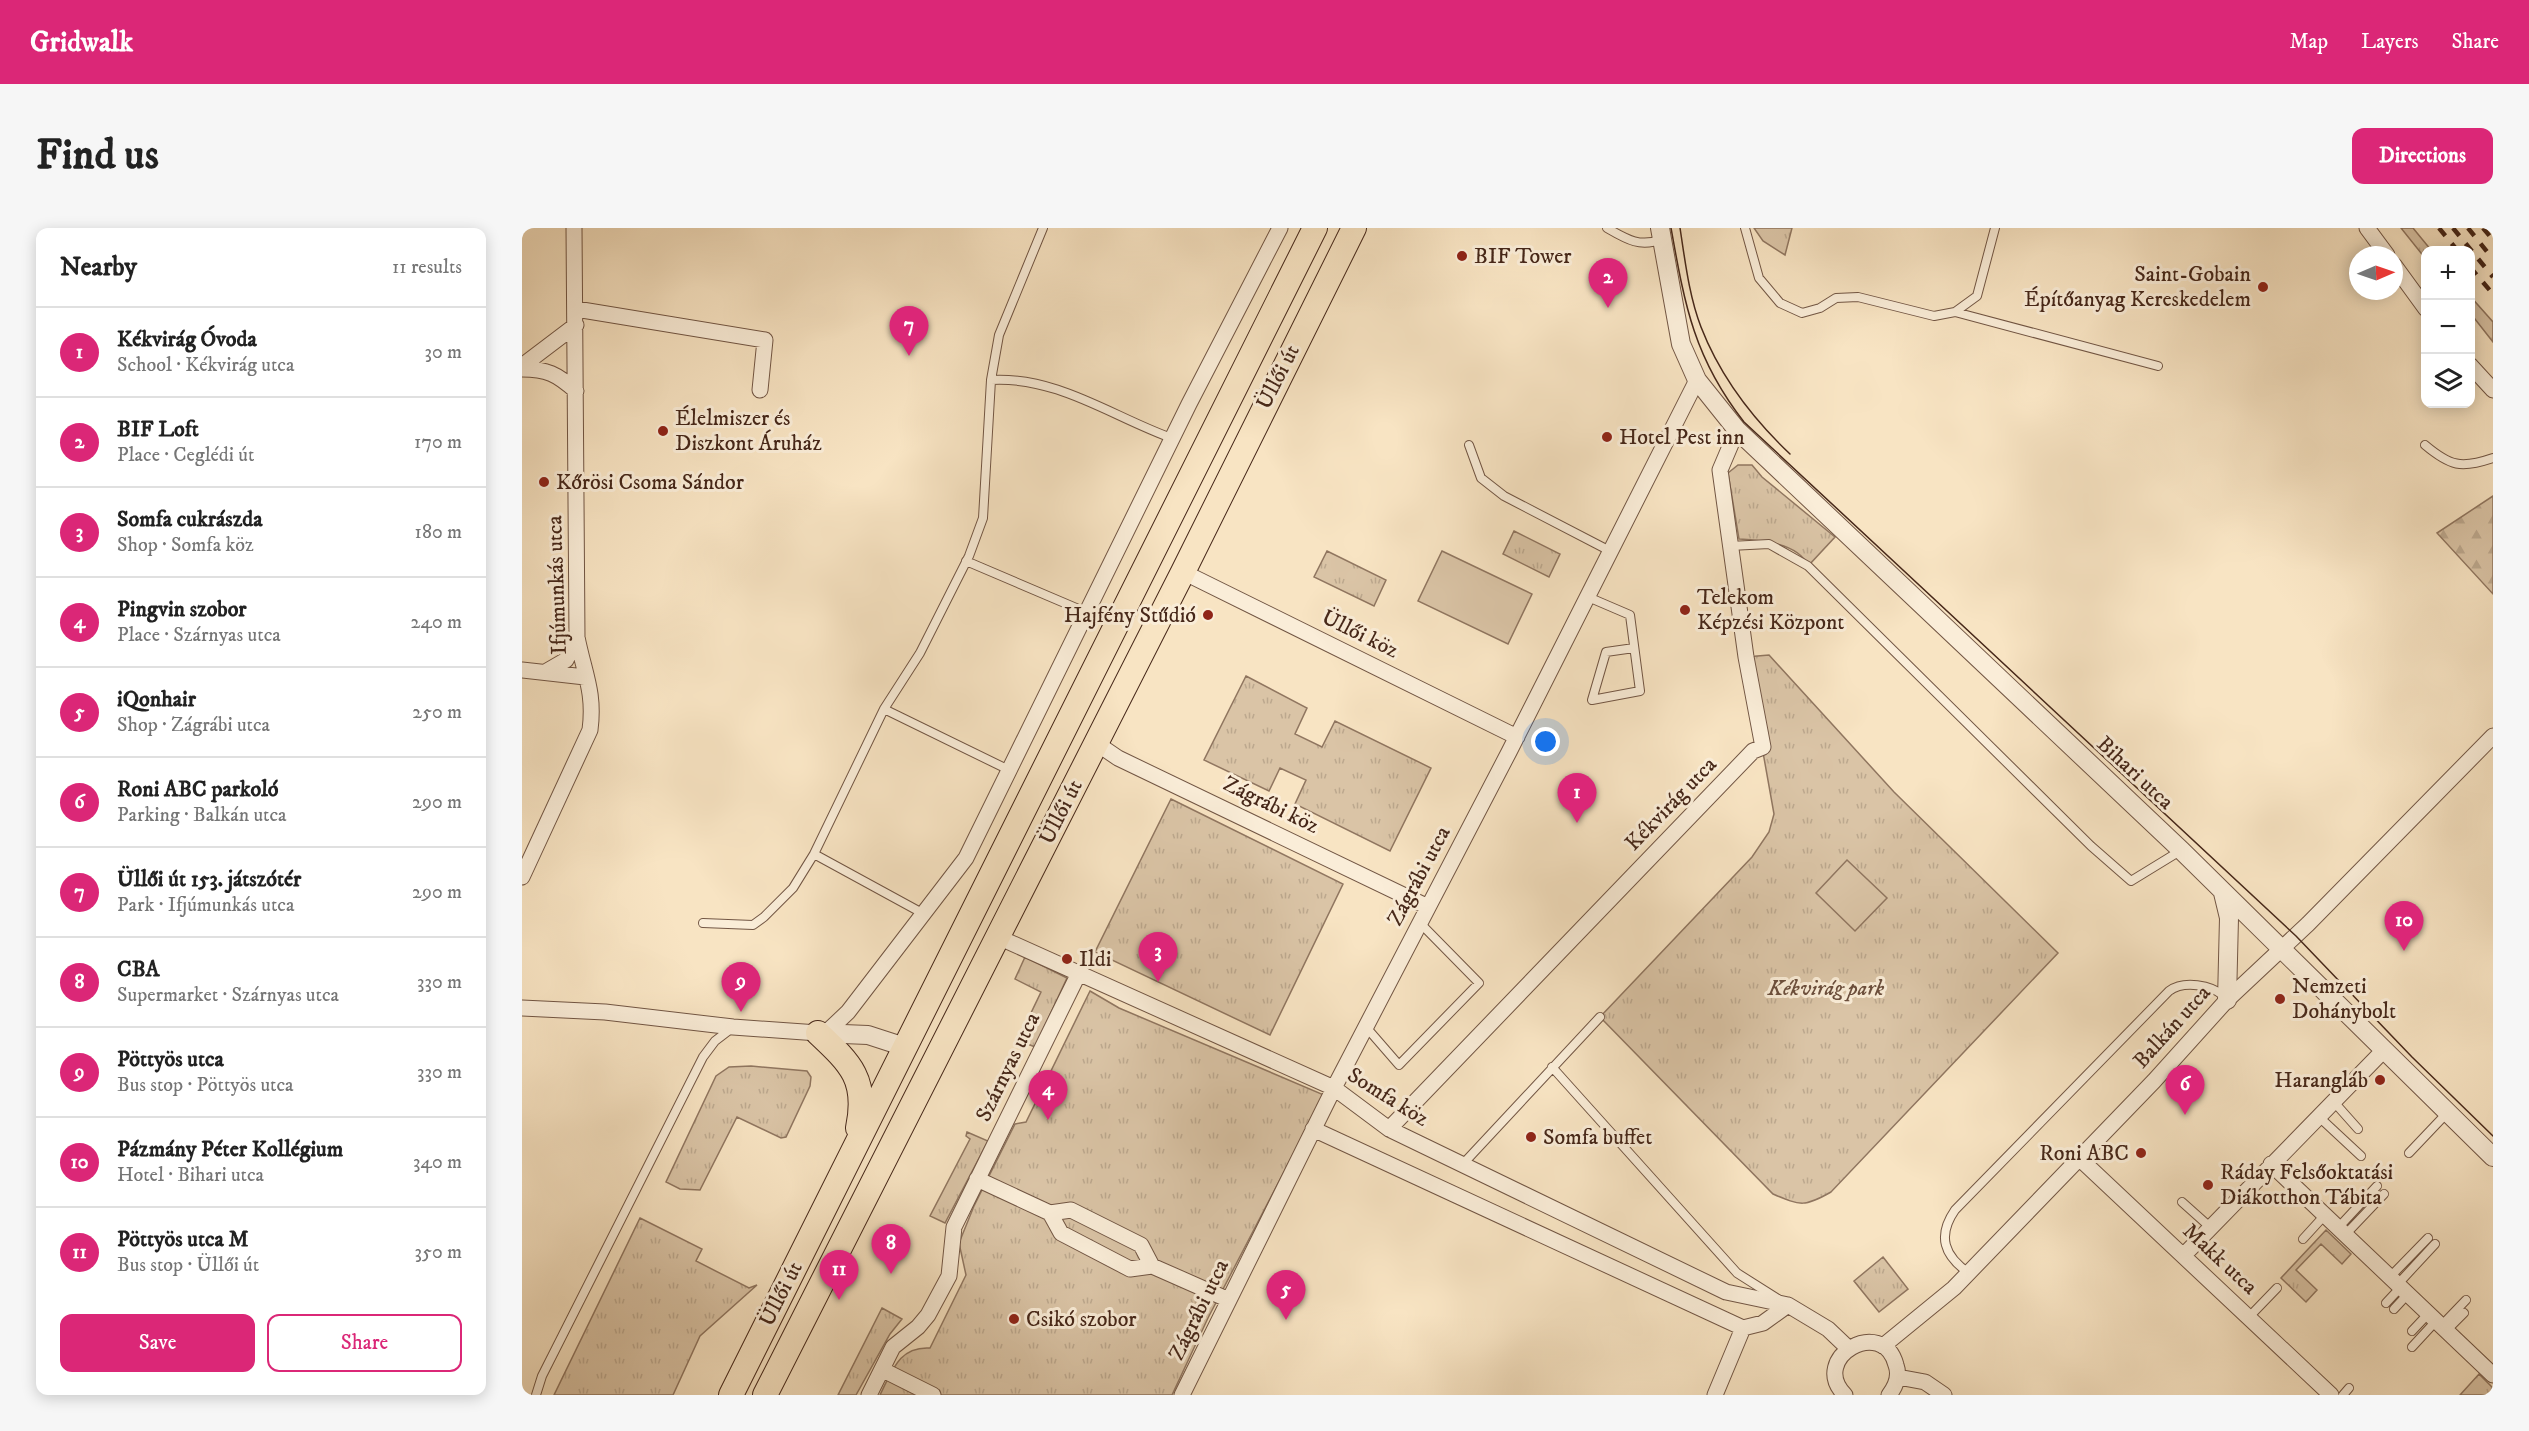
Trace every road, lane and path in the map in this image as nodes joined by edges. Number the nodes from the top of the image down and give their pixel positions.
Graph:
1 (574, 228) edge
2 (1043, 228) edge
3 (1280, 228) edge
4 (1315, 228) edge
5 (1354, 228) edge
6 (1606, 228) edge
7 (1745, 228) edge
8 (1995, 228) edge
9 (2367, 228) edge
10 (1661, 233) edge
11 (2380, 246) edge
12 (2403, 277) edge
13 (2421, 302) edge
14 (576, 309) junction
15 (1955, 312) junction
16 (576, 325) junction
17 (2158, 366) dead end
18 (522, 367) edge
19 (2475, 370) edge
20 (992, 380) junction
21 (1697, 380) junction
22 (760, 390) dead end
23 (2493, 390) edge
24 (576, 391) junction
25 (1737, 430) junction
26 (1173, 439) junction
27 (1469, 445) dead end
28 (2425, 445) dead end
29 (2493, 458) edge
30 (1730, 546) junction
31 (1611, 551) junction
32 (966, 561) junction
33 (1183, 572) junction
34 (1588, 597) junction
35 (1088, 613) junction
36 (577, 636) junction
37 (1634, 648) junction
38 (522, 670) edge
39 (547, 671) junction
40 (585, 677) junction
41 (884, 709) junction
42 (1517, 736) junction
43 (2493, 736) edge
44 (1096, 743) junction
45 (1009, 770) junction
46 (2181, 850) junction
47 (814, 854) junction
48 (522, 877) edge
49 (2223, 893) junction
50 (1428, 907) junction
51 (924, 914) junction
52 (703, 923) dead end
53 (1420, 923) junction
54 (998, 937) junction
55 (2282, 950) junction
56 (1078, 975) junction
57 (2227, 1000) junction
58 (522, 1008) edge
59 (1600, 1017) dead end
60 (733, 1027) junction
61 (1366, 1027) junction
62 (818, 1034) junction
63 (905, 1047) junction
64 (940, 1047) junction
65 (2384, 1050) junction
66 (1552, 1067) junction
67 (1334, 1088) junction
68 (918, 1091) junction
69 (2333, 1100) junction
70 (2446, 1113) junction
71 (2318, 1116) junction
72 (1389, 1129) junction
73 (2358, 1129) dead end
74 (1313, 1130) junction
75 (854, 1149) junction
76 (2409, 1153) dead end
77 (2361, 1156) dead end
78 (2078, 1157) junction
79 (2493, 1157) edge
80 (2271, 1164) junction
81 (1462, 1165) junction
82 (977, 1179) junction
83 (2377, 1186) dead end
84 (2385, 1194) dead end
85 (2182, 1202) dead end
86 (1050, 1213) junction
87 (2324, 1216) junction
88 (2210, 1227) junction
89 (2341, 1232) junction
90 (2428, 1238) dead end
91 (2303, 1239) dead end
92 (2434, 1245) dead end
93 (2184, 1255) junction
94 (1152, 1266) junction
95 (1969, 1273) junction
96 (2398, 1286) junction
97 (2277, 1288) dead end
98 (1229, 1300) junction
99 (2466, 1300) dead end
100 (2386, 1303) dead end
101 (1788, 1305) junction
102 (2394, 1309) dead end
103 (2464, 1313) dead end
104 (2249, 1317) junction
105 (2438, 1323) junction
106 (1743, 1328) junction
107 (2412, 1331) dead end
108 (1883, 1346) junction
109 (2412, 1347) dead end
110 (1848, 1348) junction
111 (883, 1370) junction
112 (2493, 1375) edge
113 (1898, 1377) junction
114 (2349, 1388) dead end
115 (536, 1395) edge
116 (731, 1395) edge
117 (765, 1395) edge
118 (869, 1395) edge
119 (933, 1395) edge
120 (1182, 1395) edge
121 (1714, 1395) edge
122 (1845, 1395) edge
123 (1889, 1395) edge
124 (1944, 1395) edge
125 (2331, 1395) edge
126 (2343, 1395) edge

1 - 14 street, Ifjúmunkás utca
2 - 20 lane
3 - 26 street
4 - 63 main road, Üllői út
5 - 33 main road, Üllői út
6 - 10 lane
7 - 15 lane
8 - 15 lane
9 - 11 street
10 - 21 street, Bihari utca
12 - 13 street
14 - 16 street, Ifjúmunkás utca
14 - 22 street
15 - 17 lane
16 - 18 street
16 - 24 street, Ifjúmunkás utca
18 - 24 street
19 - 23 street
20 - 26 lane
20 - 32 lane
21 - 25 street, Bihari utca
21 - 31 street, Zágrábi utca
24 - 36 street, Ifjúmunkás utca
25 - 30 street, Kékvirág utca
25 - 46 street, Bihari utca
26 - 35 street
27 - 31 lane
28 - 29 lane
30 - 46 lane
30 - 72 street, Kékvirág utca
31 - 34 street, Zágrábi utca
32 - 35 lane
32 - 41 lane
33 - 42 street, Üllői köz
33 - 44 main road, Üllői út
34 - 37 lane
34 - 42 street, Zágrábi utca
35 - 45 street
36 - 39 street
36 - 40 street, Ifjúmunkás utca
37 - 37 lane
38 - 39 street
39 - 40 street
40 - 48 street, Ifjúmunkás utca
41 - 45 lane
41 - 47 lane
42 - 50 street, Zágrábi utca
43 - 55 street, Balkán utca
44 - 50 street, Zágrábi köz
44 - 54 main road, Üllői út
45 - 51 street
46 - 49 street, Bihari utca
47 - 51 lane
47 - 52 lane
49 - 55 street, Bihari utca
49 - 57 street
50 - 53 street, Zágrábi utca
51 - 62 street
53 - 61 street, Zágrábi utca
53 - 61 lane
54 - 56 street, Somfa köz
54 - 64 main road, Üllői út
55 - 57 street, Balkán utca
55 - 65 street, Bihari utca
56 - 67 street, Somfa köz
56 - 82 street, Szárnyas utca
57 - 78 street, Balkán utca
57 - 95 lane
58 - 60 street
59 - 66 lane
60 - 62 street
60 - 115 lane
61 - 67 street, Zágrábi utca
62 - 63 street
62 - 75 main road
63 - 64 main road
63 - 68 main road
63 - 75 main road, Üllői út
64 - 68 main road, Üllői út
65 - 69 street
65 - 70 street, Bihari utca
66 - 81 lane
66 - 101 lane
67 - 72 street, Somfa köz
67 - 74 street, Zágrábi utca
68 - 117 main road, Üllői út
69 - 71 street
69 - 73 lane
70 - 76 lane
70 - 79 street, Bihari utca
71 - 77 lane
71 - 80 street
72 - 81 street, Somfa köz
74 - 98 street, Zágrábi utca
74 - 106 street
75 - 116 main road, Üllői út
78 - 93 street, Makk utca
78 - 95 street, Balkán utca
80 - 87 street
80 - 88 street
81 - 101 street, Somfa köz
82 - 86 street
82 - 111 street, Szárnyas utca
83 - 89 lane
84 - 89 lane
85 - 88 lane
86 - 94 street
86 - 94 street
87 - 89 street
87 - 91 lane
88 - 93 street
89 - 96 street
90 - 96 lane
92 - 96 lane
93 - 104 street, Makk utca
94 - 98 street
95 - 108 street, Balkán utca
96 - 100 lane
96 - 102 lane
96 - 105 street
97 - 104 lane
98 - 120 street, Zágrábi utca
99 - 105 lane
101 - 106 street
101 - 110 street, Somfa köz
103 - 105 lane
104 - 125 street, Makk utca
105 - 107 lane
105 - 109 lane
105 - 112 street
106 - 121 street
108 - 110 street
108 - 113 street
110 - 122 street
111 - 118 street, Szárnyas utca
111 - 119 street
113 - 123 street
113 - 124 street
114 - 126 lane

